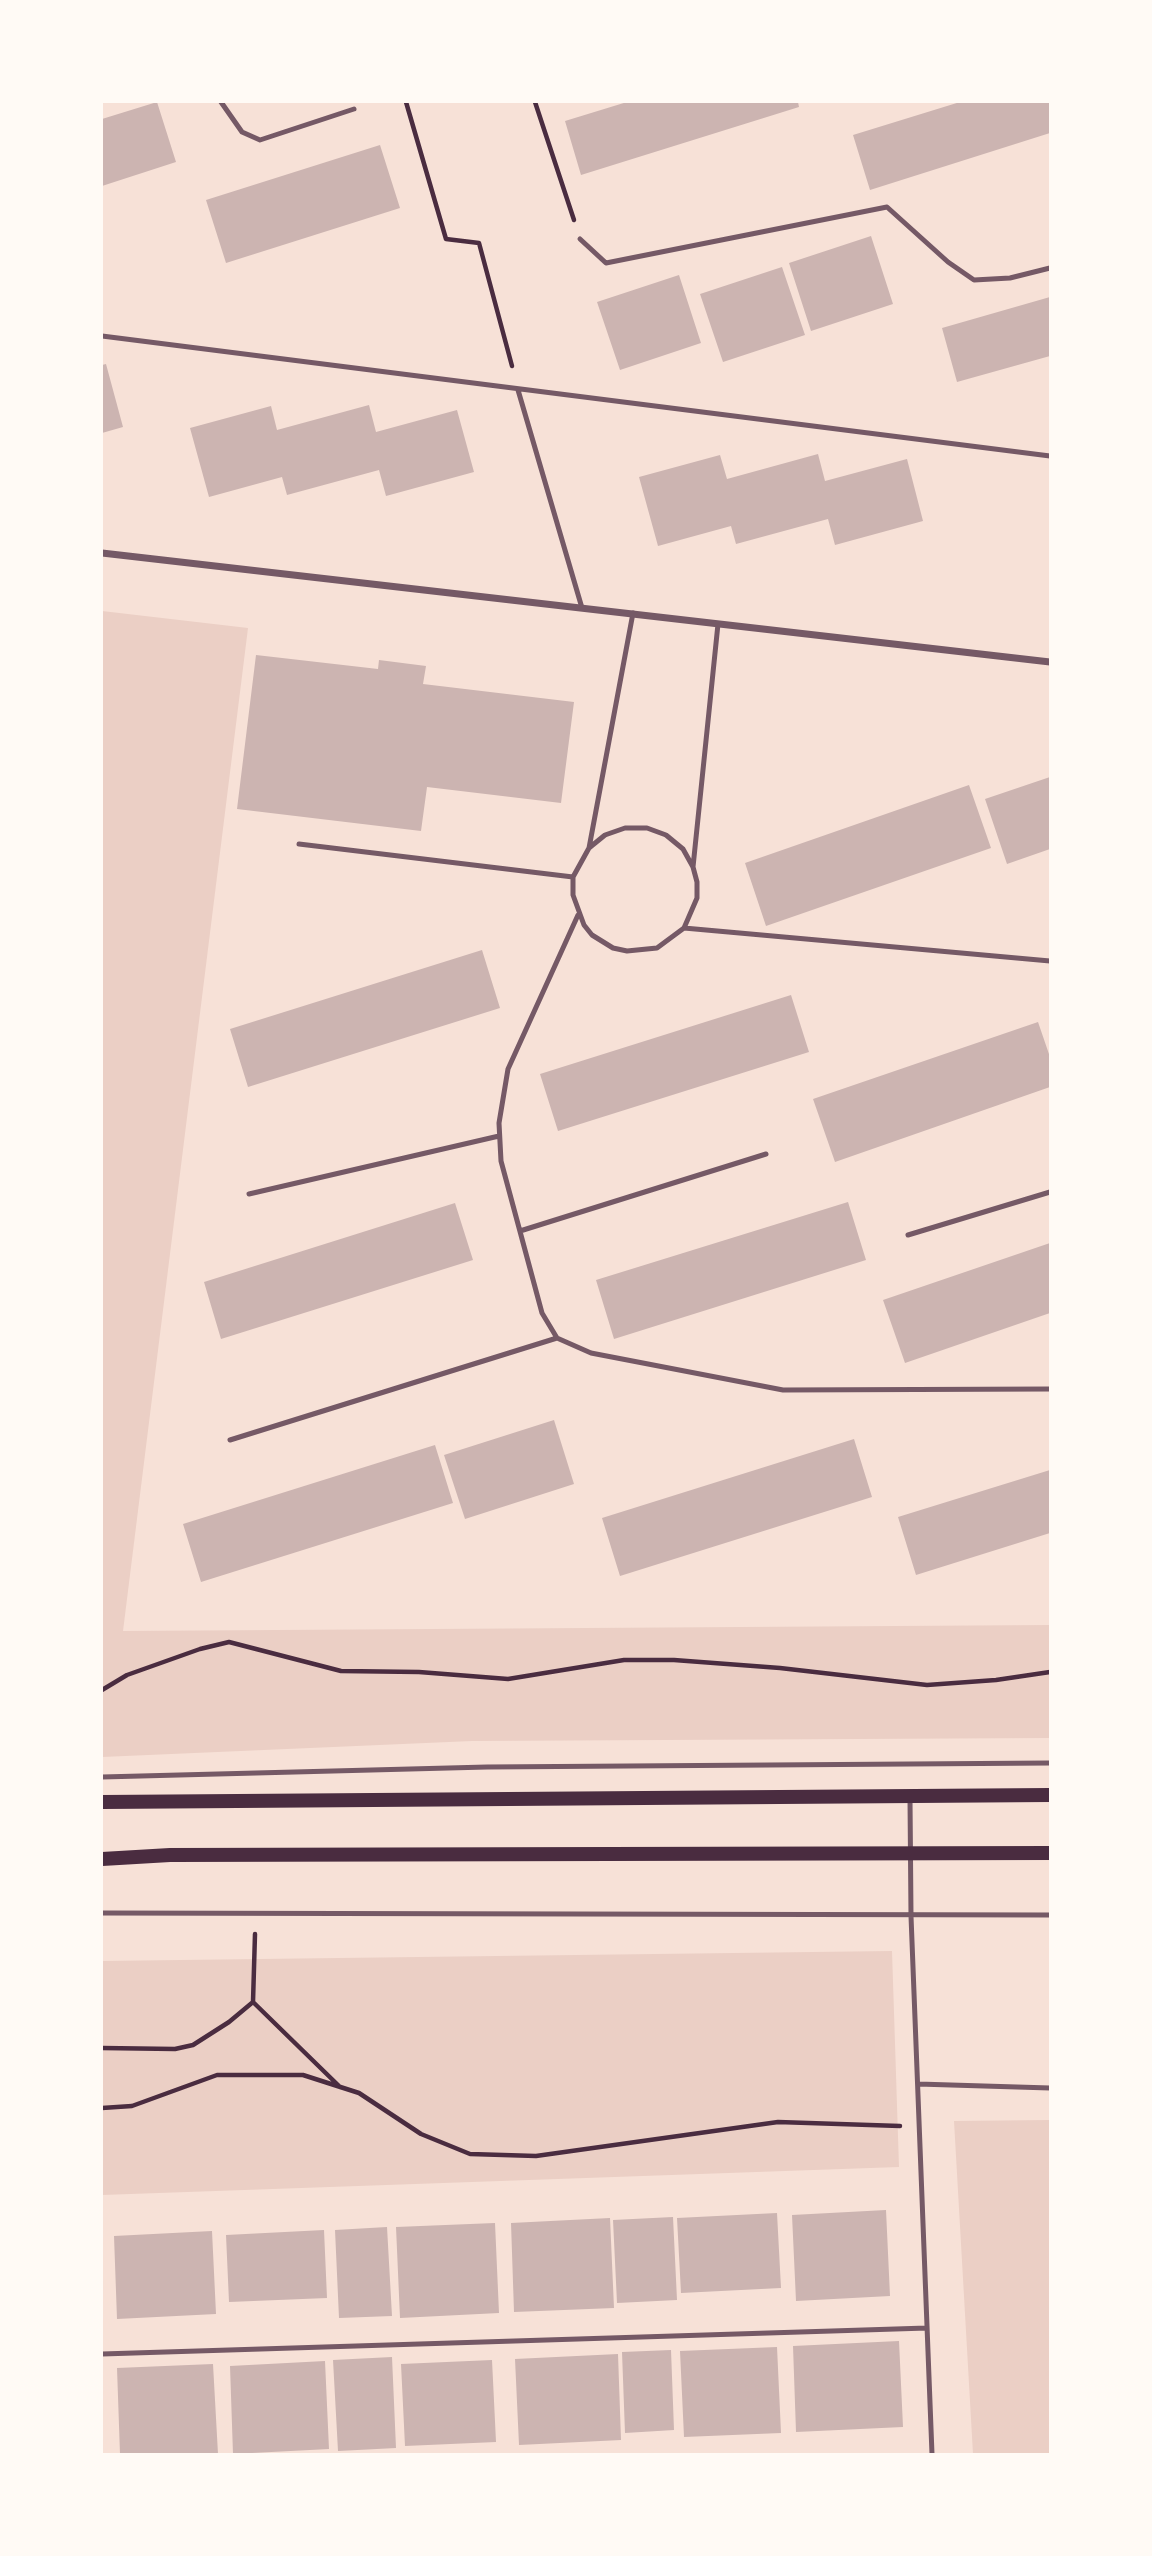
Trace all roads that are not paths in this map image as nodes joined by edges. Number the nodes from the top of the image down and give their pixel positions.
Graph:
1 (222, 102) edge
2 (354, 109) dead end
3 (580, 239) road end
4 (1051, 268) edge
5 (102, 336) edge
6 (518, 390) junction
7 (1051, 456) edge
8 (102, 552) edge
9 (582, 608) junction
10 (634, 614) junction
11 (718, 624) junction
12 (1051, 662) edge
13 (299, 844) dead end
14 (589, 848) junction
15 (693, 867) junction
16 (573, 877) junction
17 (578, 915) junction
18 (684, 928) junction
19 (1051, 961) edge
20 (499, 1136) junction
21 (766, 1154) dead end
22 (1051, 1192) edge
23 (249, 1194) dead end
24 (520, 1231) junction
25 (908, 1235) dead end
26 (557, 1338) junction
27 (1051, 1388) edge
28 (230, 1440) dead end
29 (1051, 1763) edge
30 (102, 1777) edge
31 (1051, 1795) edge
32 (910, 1796) junction
33 (102, 1802) edge
34 (910, 1853) junction
35 (1051, 1853) edge
36 (102, 1859) edge
37 (102, 1913) edge
38 (1051, 1915) edge
39 (911, 1916) junction
40 (918, 2084) junction
41 (1051, 2088) edge
42 (927, 2328) junction
43 (102, 2354) edge
44 (932, 2455) edge

1 - 2 lane
3 - 4 lane
5 - 6 lane
6 - 7 lane
6 - 9 lane
8 - 9 street
9 - 10 street
10 - 11 street
10 - 14 lane
11 - 12 street
11 - 15 lane
13 - 16 lane
14 - 15 lane
14 - 16 lane
15 - 18 lane
16 - 17 lane
17 - 18 lane
17 - 20 lane
18 - 19 lane
20 - 23 lane
20 - 24 lane
21 - 24 lane
22 - 25 lane
24 - 26 lane
26 - 27 lane
26 - 28 lane
29 - 30 lane
31 - 32 main road
32 - 33 main road
32 - 34 lane
34 - 35 main road
34 - 36 main road
34 - 39 lane
37 - 39 lane
38 - 39 lane
39 - 40 lane
40 - 41 lane
40 - 42 lane
42 - 43 lane
42 - 44 lane

